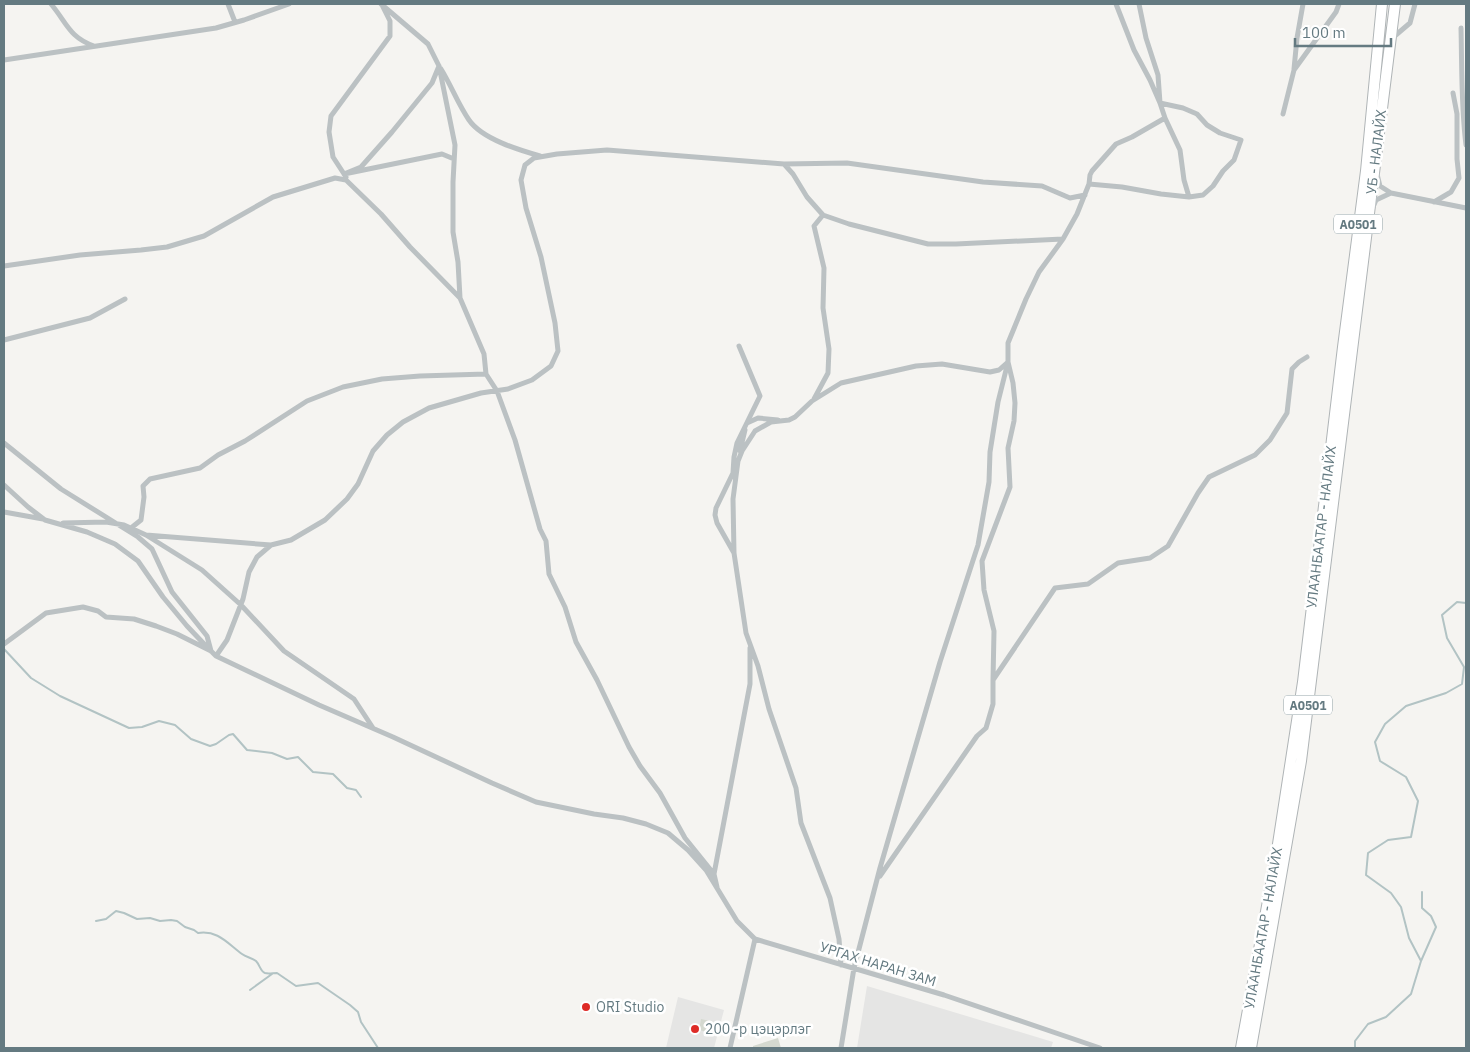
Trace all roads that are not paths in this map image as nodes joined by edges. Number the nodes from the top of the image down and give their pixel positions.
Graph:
1 (52, 4) edge
2 (228, 4) edge
3 (288, 4) edge
4 (381, 4) edge
5 (1116, 4) edge
6 (1138, 4) edge
7 (1303, 4) edge
8 (1339, 4) edge
9 (1382, 4) edge
10 (1395, 4) edge
11 (1415, 4) edge
12 (235, 22) junction
13 (1461, 28) dead end
14 (1390, 40) junction
15 (96, 47) junction
16 (4, 60) edge
17 (439, 66) junction
18 (1294, 70) junction
19 (1453, 93) dead end
20 (1160, 103) junction
21 (1283, 114) dead end
22 (1165, 118) junction
23 (1466, 145) edge
24 (543, 157) junction
25 (454, 159) junction
26 (784, 164) junction
27 (1375, 164) junction
28 (344, 174) junction
29 (1089, 184) junction
30 (353, 188) junction
31 (1391, 193) junction
32 (1085, 195) junction
33 (1189, 197) junction
34 (1434, 202) junction
35 (1466, 208) edge
36 (823, 215) junction
37 (1368, 218) junction
38 (1063, 239) junction
39 (4, 266) edge
40 (460, 298) junction
41 (125, 299) dead end
42 (4, 340) edge
43 (739, 346) dead end
44 (1307, 357) dead end
45 (1351, 360) joint
46 (1008, 362) junction
47 (486, 374) junction
48 (497, 391) junction
49 (812, 401) junction
50 (780, 421) junction
51 (746, 424) junction
52 (4, 443) edge
53 (738, 461) junction
54 (4, 484) edge
55 (4, 512) edge
56 (45, 520) junction
57 (115, 524) junction
58 (131, 528) junction
59 (146, 534) junction
60 (271, 545) junction
61 (734, 553) junction
62 (241, 605) junction
63 (4, 644) edge
64 (749, 644) junction
65 (211, 651) junction
66 (216, 656) junction
67 (993, 680) junction
68 (373, 728) junction
69 (714, 874) junction
70 (878, 878) junction
71 (717, 886) junction
72 (755, 939) junction
73 (841, 965) junction
74 (854, 968) junction
75 (730, 1048) edge
76 (841, 1048) edge
77 (1100, 1048) edge
78 (1241, 1048) edge
79 (1251, 1048) edge

1 - 15 street
2 - 12 street
3 - 12 street
4 - 17 street
4 - 28 street
5 - 20 street
6 - 20 street
7 - 18 street
8 - 18 street
9 - 78 highway, УЛААНБААТАР - НАЛАЙХ / A0501
10 - 14 highway, УБ - НАЛАЙХ / A0501
11 - 14 street
12 - 15 street
13 - 23 street
14 - 27 highway, УБ - НАЛАЙХ / A0501
15 - 16 street
17 - 24 street
17 - 25 street
17 - 28 street
18 - 21 street
19 - 34 street
20 - 22 street
20 - 33 street
22 - 29 street
22 - 33 street
24 - 26 street
24 - 48 street
25 - 28 street
25 - 40 street
26 - 32 street
26 - 36 street
27 - 31 street
27 - 37 highway, УБ - НАЛАЙХ / A0501
28 - 30 street
29 - 32 street
29 - 33 street
30 - 39 street
30 - 40 street
31 - 34 street
31 - 37 street
32 - 38 street
34 - 35 street
36 - 38 street
36 - 49 street
37 - 45 highway, УБ - НАЛАЙХ / A0501
38 - 46 street
40 - 47 street
41 - 42 street
43 - 51 street
44 - 67 street
45 - 79 highway, УЛААНБААТАР - НАЛАЙХ / A0501
46 - 49 street
46 - 67 street
46 - 70 street
47 - 48 street
47 - 58 street
48 - 60 street
48 - 69 street
49 - 50 street
50 - 51 street
50 - 53 street
51 - 53 street
51 - 61 street
52 - 57 street
53 - 61 street
54 - 56 street
55 - 56 street
56 - 57 street
56 - 65 street
57 - 58 street
57 - 65 street
58 - 59 street
59 - 60 street
59 - 62 street
60 - 62 street
61 - 64 street
62 - 66 street
62 - 68 street
63 - 65 street
64 - 69 street
64 - 73 street
65 - 66 street
66 - 68 street
67 - 70 street
68 - 71 street
69 - 71 street
70 - 74 street
71 - 72 street
72 - 73 street, УРГАХ НАРАН ЗАМ
72 - 75 street
73 - 74 street, УРГАХ НАРАН ЗАМ
74 - 76 street
74 - 77 street, УРГАХ НАРАН ЗАМ

